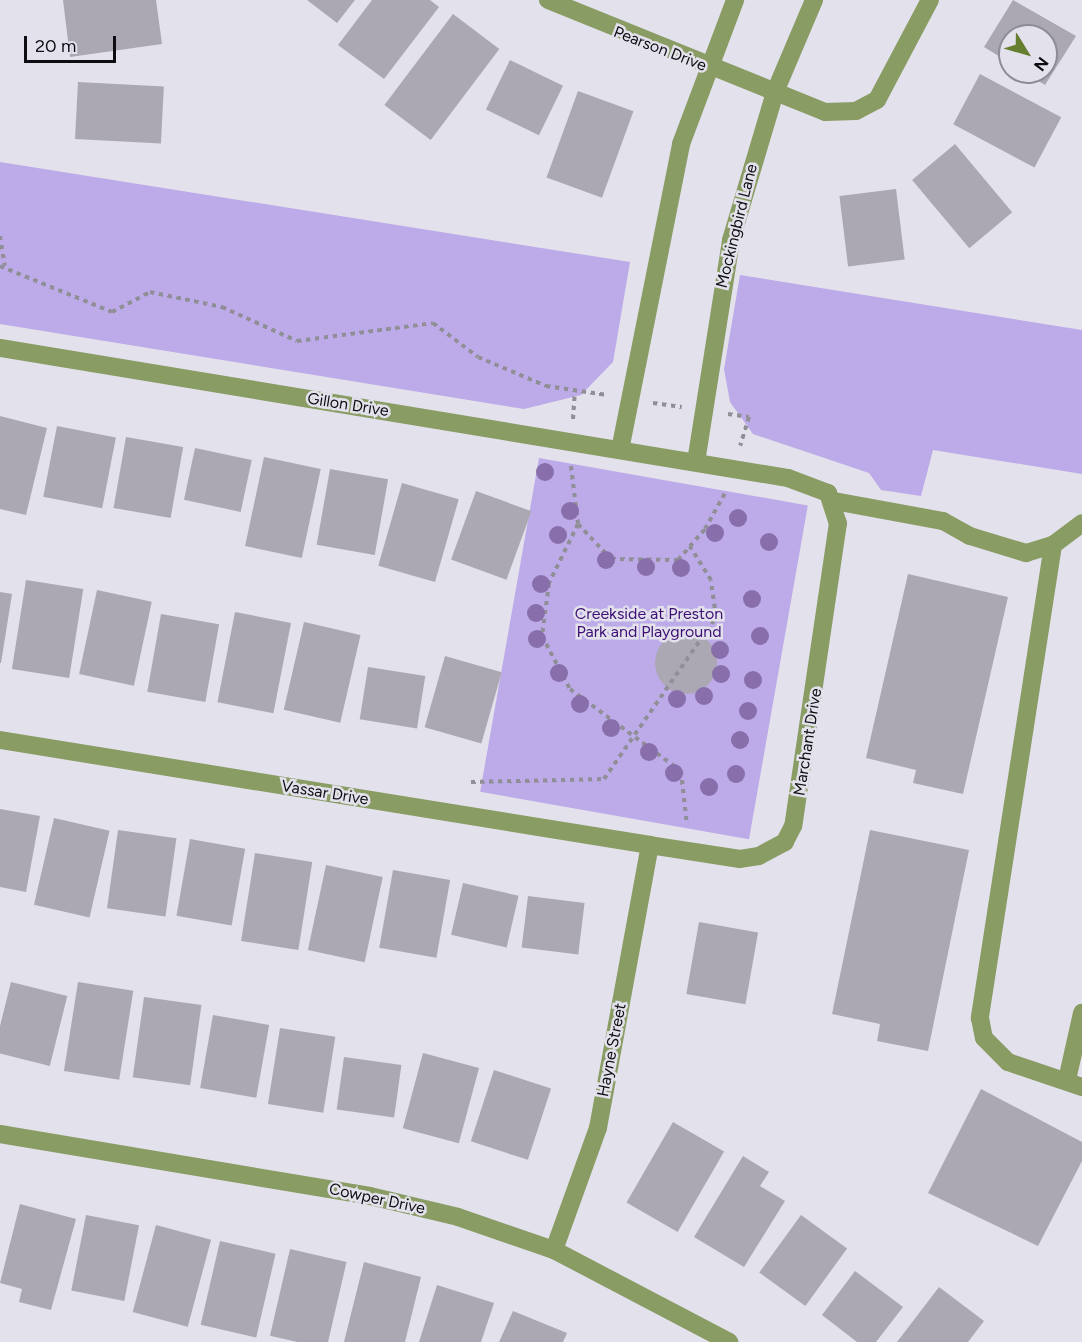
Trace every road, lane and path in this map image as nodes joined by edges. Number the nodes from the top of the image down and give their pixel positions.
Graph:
1 (548, 0) edge
2 (735, 0) edge
3 (814, 0) edge
4 (930, 0) edge
5 (706, 67) junction
6 (775, 92) junction
7 (0, 236) edge
8 (3, 266) edge
9 (0, 348) edge
10 (575, 390) junction
11 (628, 399) junction
12 (702, 410) junction
13 (572, 442) junction
14 (620, 450) junction
15 (696, 462) junction
16 (733, 468) junction
17 (834, 501) junction
18 (1082, 523) edge
19 (578, 524) junction
20 (1053, 545) junction
21 (690, 546) junction
22 (634, 738) junction
23 (0, 740) edge
24 (471, 782) dead end
25 (687, 825) dead end
26 (650, 845) junction
27 (1082, 1013) edge
28 (1074, 1083) edge
29 (0, 1134) edge
30 (554, 1250) junction
31 (729, 1342) edge

1 - 5 street, Pearson Drive
2 - 5 street
3 - 6 street, Mockingbird Lane
4 - 6 street, Pearson Drive
5 - 6 street, Pearson Drive
5 - 11 street
6 - 12 street, Mockingbird Lane
7 - 8 path
8 - 10 path
9 - 13 street, Gillon Drive
10 - 11 path
10 - 13 path
11 - 12 path
11 - 14 street
12 - 15 street, Mockingbird Lane
12 - 16 path
13 - 14 street, Gillon Drive
13 - 19 path
14 - 15 street, Gillon Drive
15 - 16 street
16 - 17 street
16 - 21 path
17 - 20 street
17 - 26 street, Marchant Drive
18 - 20 street
19 - 21 path
19 - 22 path
20 - 28 street
21 - 22 path
22 - 24 path
22 - 25 path
23 - 26 street, Vassar Drive
26 - 30 street, Hayne Street
27 - 28 street
29 - 30 street, Cowper Drive
30 - 31 street, Cowper Drive

